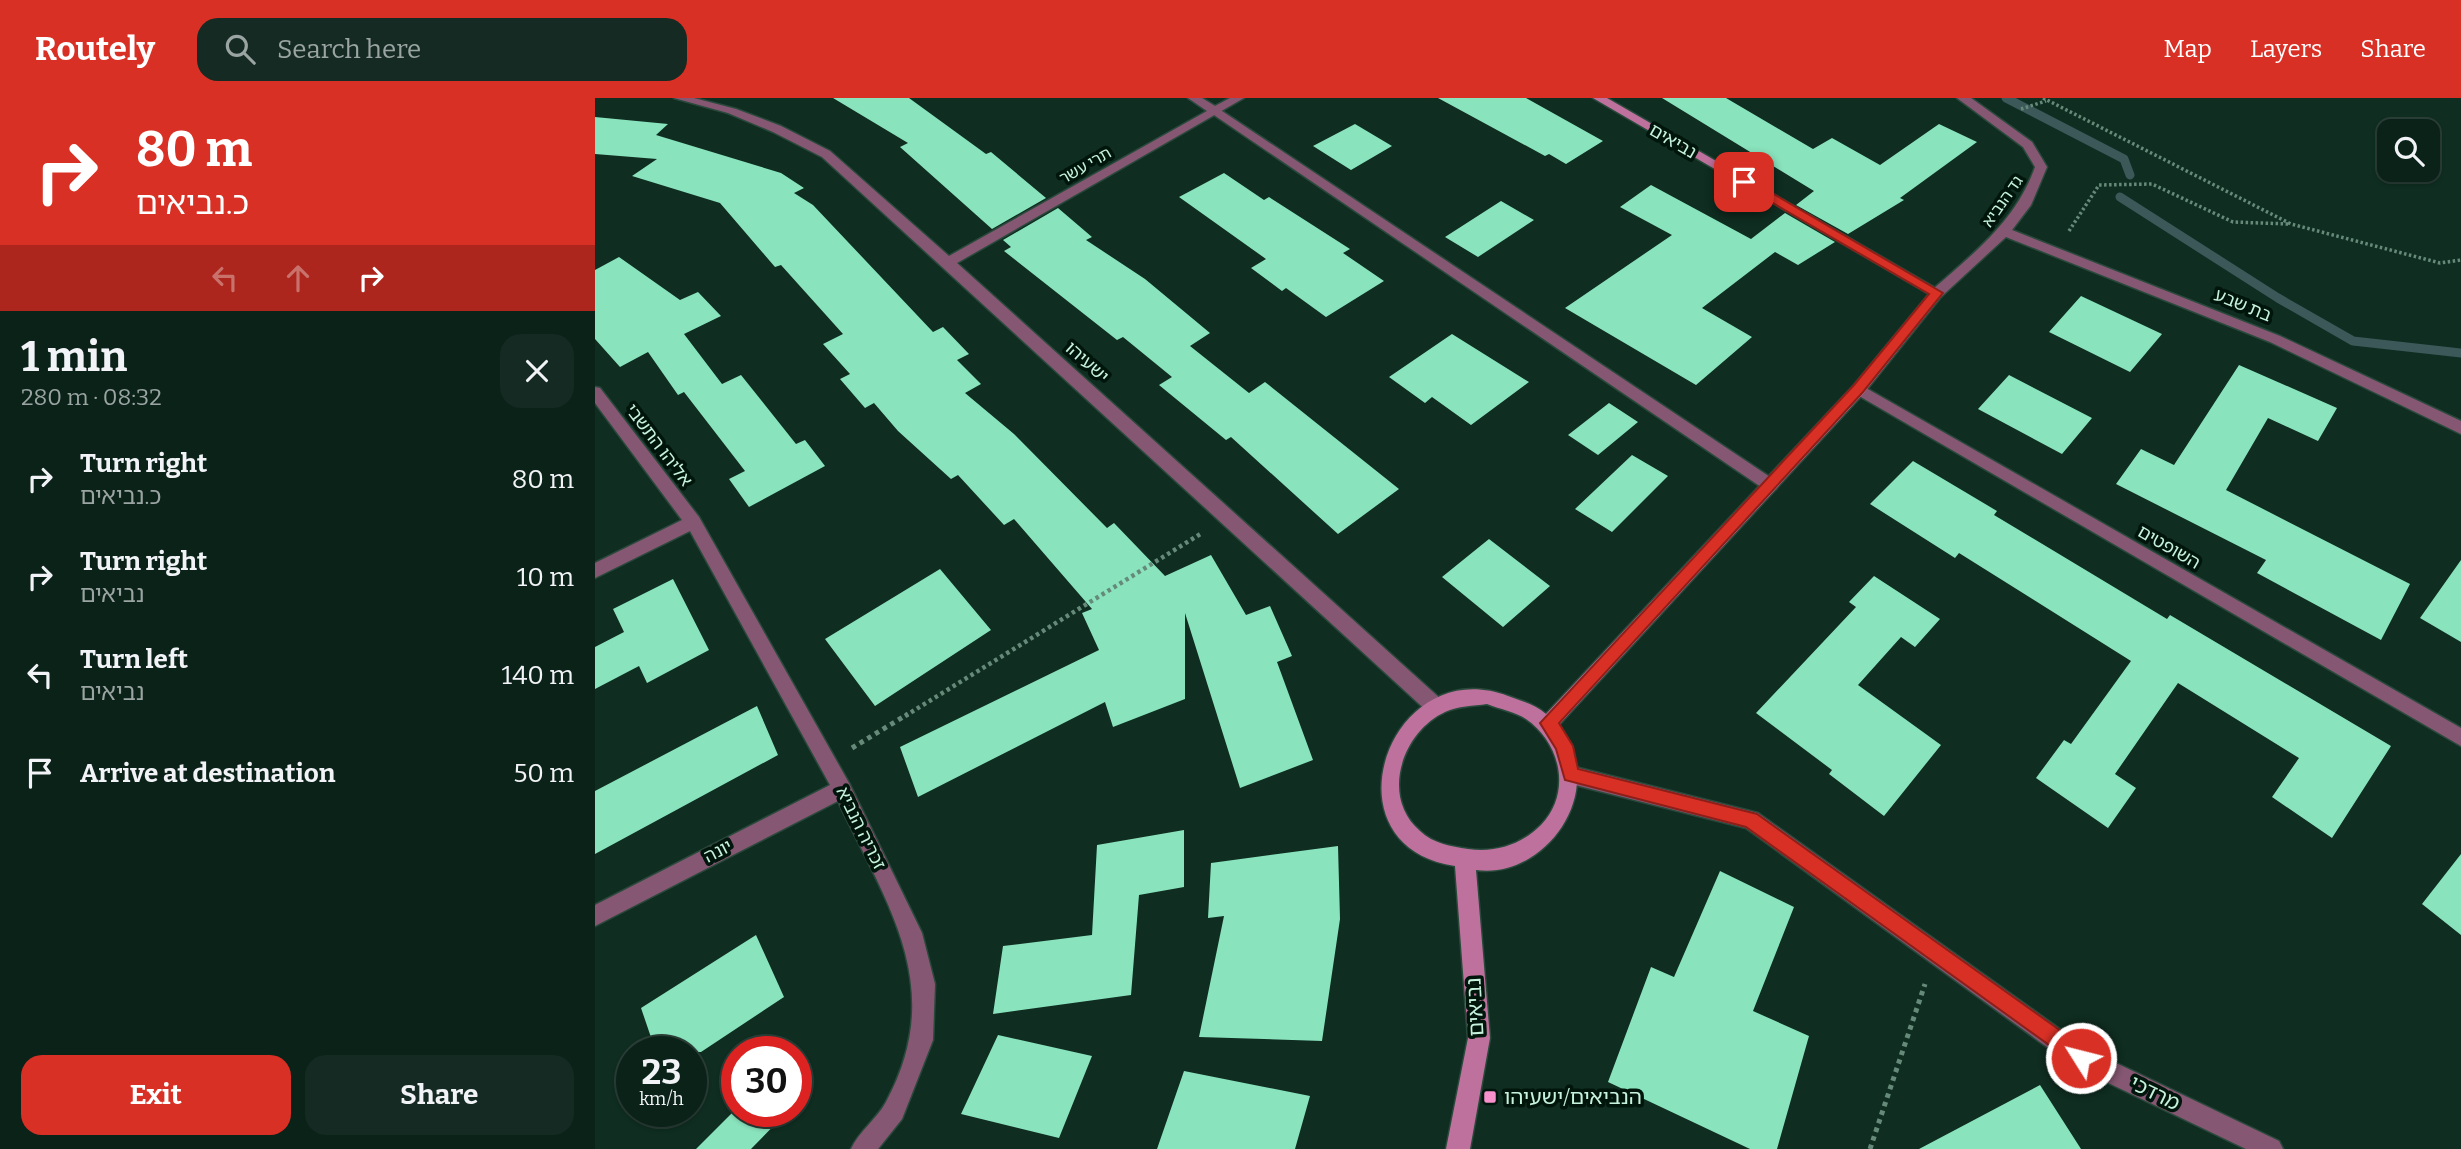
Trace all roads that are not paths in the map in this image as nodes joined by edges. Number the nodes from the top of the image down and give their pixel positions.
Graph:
1 (680, 98) edge
2 (1195, 98) edge
3 (1238, 98) edge
4 (1599, 98) edge
5 (1963, 98) edge
6 (1215, 111) junction
7 (2005, 232) junction
8 (949, 262) junction
9 (1937, 293) junction
10 (1859, 389) junction
11 (595, 392) edge
12 (2461, 428) edge
13 (1770, 485) junction
14 (693, 522) junction
15 (595, 571) edge
16 (1436, 707) junction
17 (1549, 723) junction
18 (2461, 738) edge
19 (1571, 775) junction
20 (842, 789) junction
21 (1465, 863) junction
22 (595, 916) edge
23 (863, 1149) edge
24 (1458, 1149) edge
25 (2271, 1149) edge

1 - 8 street, ישעיהו
2 - 6 street
3 - 6 street, תרי עשר
4 - 9 street, נביאים
5 - 7 street, גד הנביא
6 - 8 street, תרי עשר
6 - 13 street
7 - 9 street, גד הנביא
7 - 12 street, בת שבע
8 - 16 street, ישעיהו
9 - 10 street
10 - 13 street
10 - 18 street, השופטים
11 - 14 street, אליהו התשבי
13 - 17 street
14 - 15 street
14 - 20 street, זכריה הנביא
16 - 17 street
16 - 21 street
17 - 19 street
19 - 21 street
19 - 25 street, מרדכי
20 - 22 street, יונה
20 - 23 street, זכריה הנביא
21 - 24 street, נביאים

